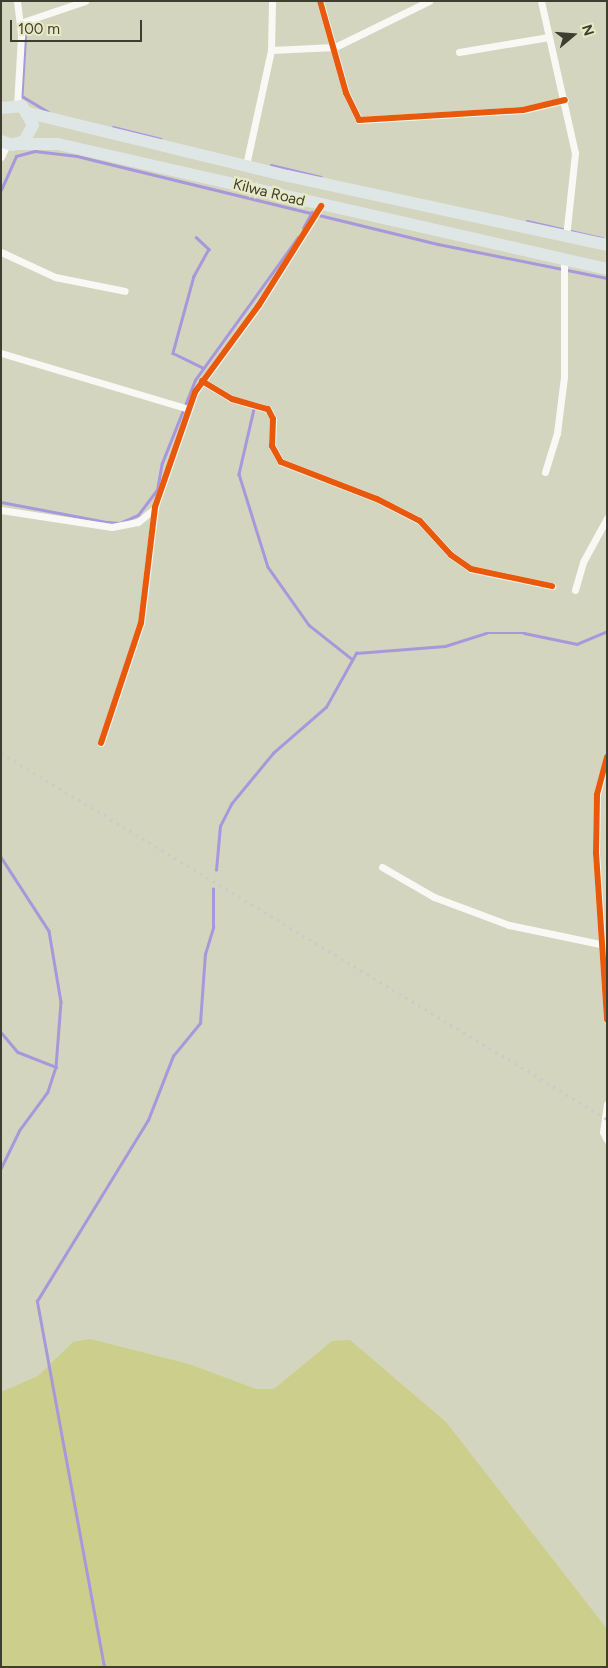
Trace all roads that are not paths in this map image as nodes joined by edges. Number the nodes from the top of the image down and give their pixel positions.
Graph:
1 (17, 1) edge
2 (85, 1) edge
3 (272, 1) edge
4 (320, 1) edge
5 (429, 1) edge
6 (541, 1) edge
7 (20, 23) junction
8 (549, 37) junction
9 (335, 47) junction
10 (271, 50) junction
11 (459, 52) dead end
12 (565, 100) junction
13 (8, 105) edge
14 (29, 113) junction
15 (9, 143) edge
16 (1, 157) edge
17 (246, 165) junction
18 (321, 206) junction
19 (566, 237) junction
20 (607, 245) edge
21 (1, 252) edge
22 (564, 261) junction
23 (607, 269) edge
24 (125, 291) dead end
25 (1, 353) edge
26 (202, 381) junction
27 (189, 409) junction
28 (545, 472) dead end
29 (155, 507) junction
30 (1, 510) edge
31 (607, 518) edge
32 (552, 586) dead end
33 (575, 590) dead end
34 (101, 743) dead end
35 (607, 757) edge
36 (382, 867) dead end
37 (605, 945) junction
38 (607, 1020) edge
39 (607, 1104) edge
40 (607, 1140) edge

1 - 7 street
2 - 7 street
3 - 10 street
4 - 9 street
5 - 9 street
6 - 8 street
7 - 13 street
8 - 11 street
8 - 12 street
9 - 10 street
9 - 12 street
10 - 17 street
12 - 19 street
13 - 14 highway
14 - 15 highway
14 - 17 highway, Kilwa Road
15 - 16 street
15 - 18 highway, Kilwa Road
17 - 19 highway, Kilwa Road
18 - 22 highway, Kilwa Road
18 - 26 street
19 - 20 highway, Kilwa Road
21 - 24 street
22 - 23 highway, Kilwa Road
22 - 28 street
25 - 27 street
26 - 27 street
26 - 32 street
27 - 29 street
29 - 30 street
29 - 34 street
31 - 33 street
35 - 37 street
36 - 37 street
37 - 38 street
39 - 40 street

